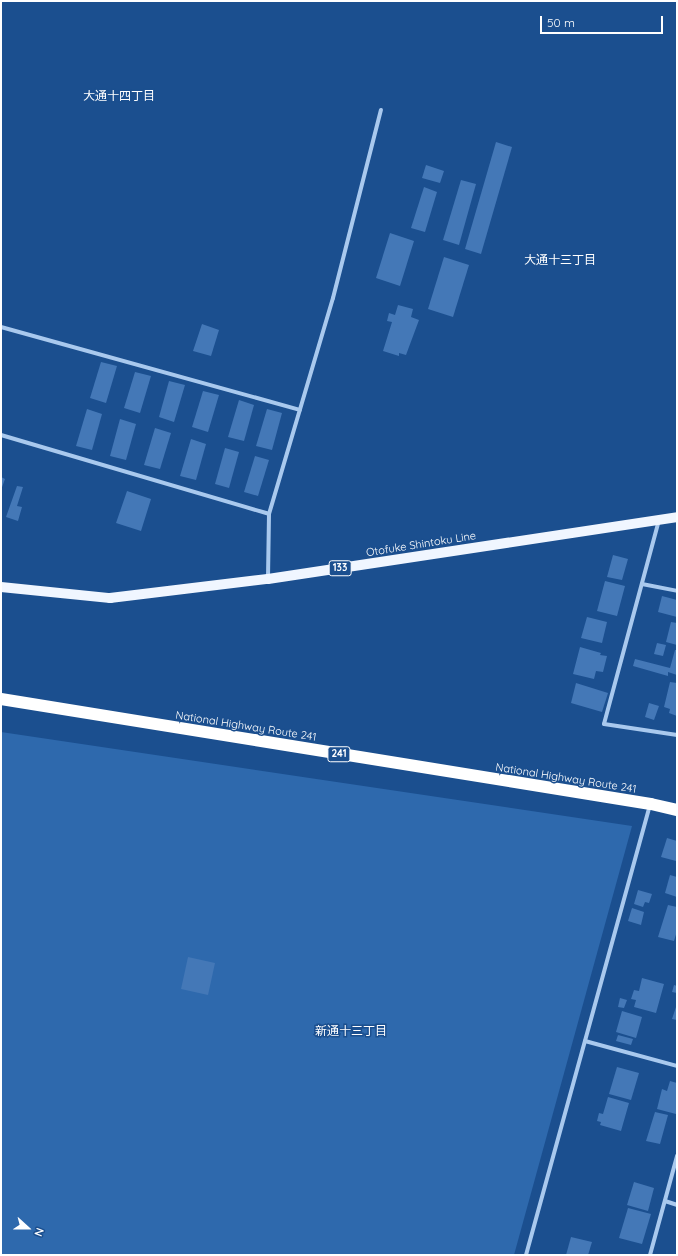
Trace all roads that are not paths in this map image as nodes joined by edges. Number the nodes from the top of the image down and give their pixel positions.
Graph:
1 (381, 110) dead end
2 (1, 327) edge
3 (300, 410) junction
4 (1, 435) edge
5 (269, 514) junction
6 (677, 517) edge
7 (659, 520) junction
8 (268, 578) junction
9 (642, 584) junction
10 (1, 587) edge
11 (677, 591) edge
12 (1, 699) edge
13 (677, 735) edge
14 (651, 804) junction
15 (677, 810) edge
16 (586, 1041) junction
17 (677, 1066) edge
18 (677, 1156) edge
19 (664, 1201) junction
20 (677, 1204) edge
21 (526, 1255) edge
22 (650, 1255) edge

1 - 3 street
2 - 3 street
3 - 5 street
4 - 5 street
5 - 8 street
6 - 7 main road, Otofuke Shintoku Line / 133
7 - 8 main road, Otofuke Shintoku Line / 133
7 - 9 street
8 - 10 main road, Otofuke Shintoku Line / 133
9 - 11 street
9 - 13 street
12 - 14 highway, National Highway Route 241 / 241
14 - 15 highway, National Highway Route 241 / 241
14 - 16 street
16 - 17 street
16 - 21 street
18 - 19 street
19 - 20 street
19 - 22 street

